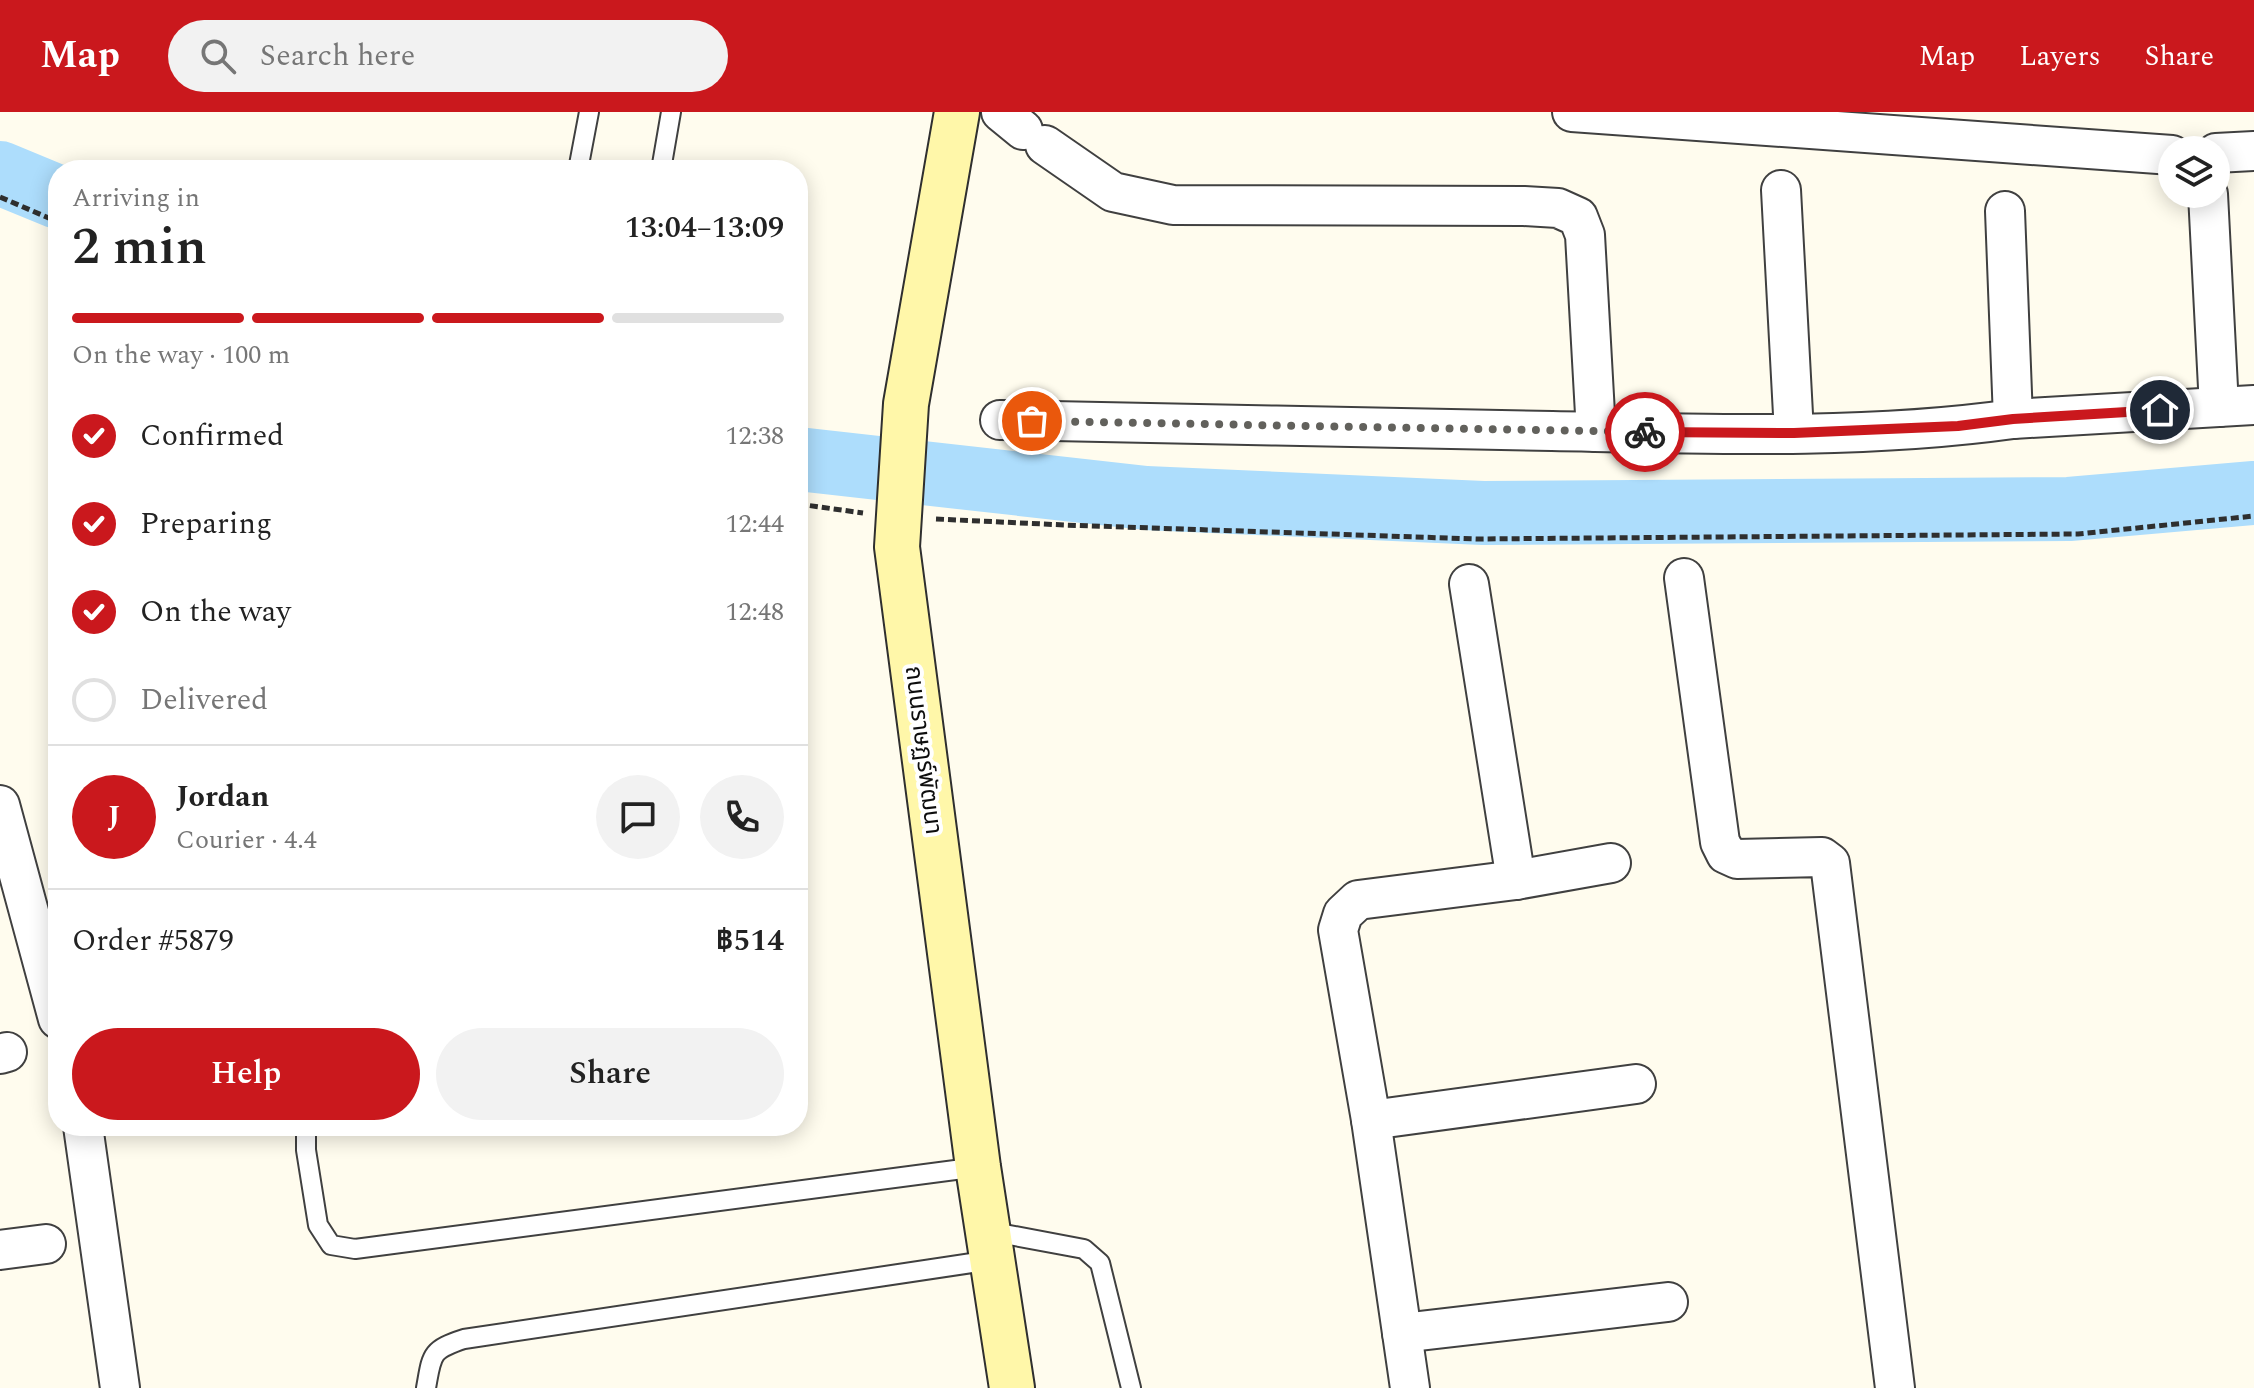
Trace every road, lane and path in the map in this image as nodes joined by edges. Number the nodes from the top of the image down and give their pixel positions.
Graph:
1 (589, 112) edge
2 (671, 112) edge
3 (957, 112) edge
4 (1572, 112) edge
5 (1023, 129) edge
6 (2254, 151) edge
7 (2230, 152) edge
8 (2158, 154) edge
9 (580, 160) edge
10 (663, 160) edge
11 (1781, 190) dead end
12 (0, 197) edge
13 (2210, 208) edge
14 (2005, 211) dead end
15 (48, 218) edge
16 (2236, 406) edge
17 (2013, 419) junction
18 (1000, 420) dead end
19 (1596, 432) junction
20 (1794, 433) junction
21 (808, 505) edge
22 (870, 514) dead end
23 (2254, 516) edge
24 (930, 518) dead end
25 (1684, 578) dead end
26 (1469, 584) dead end
27 (0, 805) edge
28 (1611, 863) dead end
29 (1516, 880) junction
30 (48, 982) edge
31 (1636, 1084) dead end
32 (1371, 1120) junction
33 (84, 1136) edge
34 (306, 1136) edge
35 (978, 1167) junction
36 (46, 1244) dead end
37 (990, 1245) junction
38 (0, 1250) edge
39 (1668, 1302) dead end
40 (1402, 1333) junction
41 (120, 1388) edge
42 (426, 1388) edge
43 (1012, 1388) edge
44 (1131, 1388) edge
45 (1410, 1388) edge
46 (1895, 1388) edge

1 - 9 lane
2 - 10 lane
3 - 35 street, ถนนราษฏร์พัฒนา
4 - 8 street
5 - 19 street
6 - 7 street
11 - 20 street
12 - 15 path
13 - 16 street
14 - 17 street
16 - 17 street
17 - 20 street
18 - 19 street
19 - 20 street
21 - 22 path
23 - 24 path
25 - 46 street
26 - 29 street
27 - 30 street
28 - 29 street
29 - 32 street
31 - 32 street
32 - 40 street
33 - 41 street
34 - 35 lane
35 - 37 street, ถนนราษฏร์พัฒนา
36 - 38 street
37 - 42 lane
37 - 43 street, ถนนราษฏร์พัฒนา
37 - 44 lane
39 - 40 street
40 - 45 street

